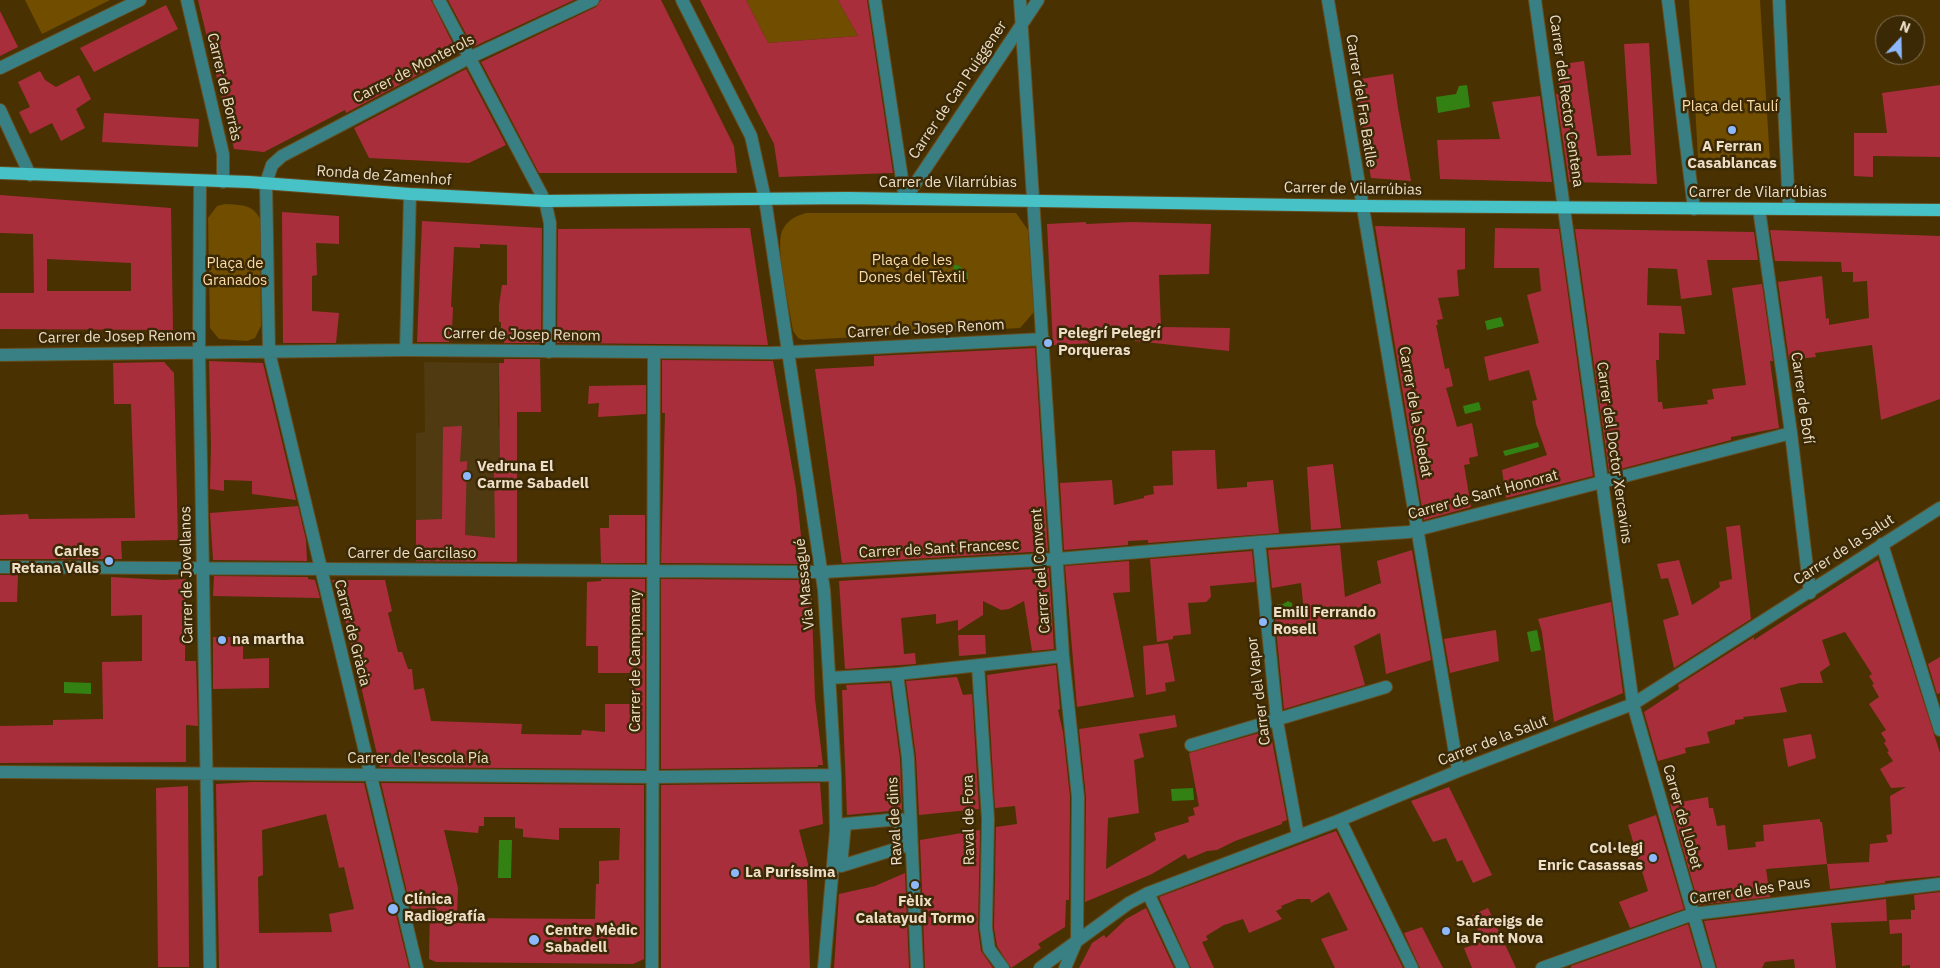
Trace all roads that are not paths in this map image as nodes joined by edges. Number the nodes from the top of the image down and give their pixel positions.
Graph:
1 (140, 0) edge
2 (187, 0) edge
3 (439, 0) edge
4 (593, 0) edge
5 (682, 0) edge
6 (875, 0) edge
7 (1020, 0) edge
8 (1038, 0) edge
9 (1328, 0) edge
10 (1535, 0) edge
11 (1668, 0) edge
12 (1779, 0) edge
13 (1022, 24) junction
14 (469, 58) junction
15 (0, 68) edge
16 (0, 110) edge
17 (0, 173) edge
18 (30, 174) junction
19 (200, 182) junction
20 (223, 182) junction
21 (266, 183) junction
22 (410, 194) junction
23 (765, 199) junction
24 (905, 199) junction
25 (1033, 200) junction
26 (545, 201) junction
27 (1362, 206) junction
28 (1565, 207) junction
29 (1694, 209) junction
30 (1759, 209) junction
31 (1789, 209) junction
32 (1940, 210) edge
33 (1043, 339) junction
34 (406, 350) junction
35 (199, 352) junction
36 (269, 352) junction
37 (549, 352) junction
38 (789, 353) junction
39 (654, 354) junction
40 (0, 355) edge
41 (1791, 433) junction
42 (1602, 481) junction
43 (1940, 508) edge
44 (1419, 530) junction
45 (1259, 542) junction
46 (1882, 544) junction
47 (1057, 559) junction
48 (0, 567) edge
49 (203, 569) junction
50 (320, 570) junction
51 (652, 572) junction
52 (823, 572) junction
53 (1810, 593) junction
54 (1063, 656) junction
55 (978, 666) junction
56 (897, 674) junction
57 (829, 678) junction
58 (1386, 687) dead end
59 (1633, 704) junction
60 (1277, 720) junction
61 (1940, 730) edge
62 (1191, 745) dead end
63 (1458, 771) junction
64 (0, 772) edge
65 (206, 773) junction
66 (370, 775) junction
67 (836, 775) junction
68 (653, 777) junction
69 (1340, 820) junction
70 (845, 824) joint
71 (1298, 836) junction
72 (1940, 884) edge
73 (1148, 893) junction
74 (1692, 911) junction
75 (1076, 940) junction
76 (210, 968) edge
77 (417, 968) edge
78 (652, 968) edge
79 (824, 968) edge
80 (917, 968) edge
81 (1003, 968) edge
82 (1040, 968) edge
83 (1065, 968) edge
84 (1183, 968) edge
85 (1412, 968) edge
86 (1542, 968) edge
87 (1709, 968) edge

1 - 15 street
2 - 20 street, Carrer de Borràs
3 - 14 street
4 - 14 street, Carrer de Monterols
5 - 23 street, Via Massagué
6 - 24 street
7 - 13 street, Carrer del Convent
8 - 13 street, Carrer de Can Puiggener
9 - 27 street, Carrer del Fra Batlle
10 - 28 street, Carrer del Rector Centena
11 - 29 street
12 - 31 street
13 - 24 street, Carrer de Can Puiggener
13 - 25 street, Carrer del Convent
14 - 21 street, Carrer de Monterols
14 - 26 street
16 - 18 street
17 - 18 main road, Ronda de Zamenhof
18 - 19 main road, Ronda de Zamenhof
19 - 20 main road, Ronda de Zamenhof
19 - 35 street, Carrer de Jovellanos
20 - 21 main road, Ronda de Zamenhof
21 - 22 main road, Ronda de Zamenhof
21 - 36 street, Carrer de Gràcia
22 - 26 main road, Ronda de Zamenhof
22 - 34 street
23 - 24 main road, Carrer de Vilarrúbias
23 - 26 main road, Ronda de Zamenhof
23 - 38 street, Via Massagué
24 - 25 main road, Carrer de Vilarrúbias
25 - 27 main road, Carrer de Vilarrúbias
25 - 33 street, Carrer del Convent
26 - 37 street
27 - 28 main road, Carrer de Vilarrúbias
27 - 44 street, Carrer de la Soledat
28 - 29 main road, Carrer de Vilarrúbias
28 - 42 street, Carrer del Doctor Xercavins
29 - 30 main road, Carrer de Vilarrúbias
30 - 31 main road, Carrer de Vilarrúbias
30 - 41 street, Carrer de Bofí
31 - 32 main road, Carrer de Vilarrúbias
33 - 38 street, Carrer de Josep Renom
33 - 47 street, Carrer del Convent
34 - 36 street, Carrer de Josep Renom
34 - 37 street, Carrer de Josep Renom
35 - 36 street, Carrer de Josep Renom
35 - 40 street, Carrer de Josep Renom
35 - 49 street, Carrer de Jovellanos
36 - 50 street, Carrer de Gràcia
37 - 39 street, Carrer de Josep Renom
38 - 39 street, Carrer de Josep Renom
38 - 52 street, Via Massagué
39 - 51 street, Carrer de Campmany
41 - 42 street, Carrer de Sant Honorat
41 - 53 street, Carrer de Bofí
42 - 44 street, Carrer de Sant Honorat
42 - 59 street, Carrer del Doctor Xercavins
43 - 46 street, Carrer de la Salut
44 - 45 street, Carrer de Sant Honorat
44 - 63 street, Carrer de la Soledat
45 - 47 street, Carrer de Sant Honorat
45 - 60 street, Carrer del Vapor
46 - 53 street, Carrer de la Salut
46 - 61 street
47 - 52 street, Carrer de Sant Francesc
47 - 54 street, Carrer del Convent
48 - 49 street, Carrer de Garcilaso
49 - 50 street, Carrer de Garcilaso
49 - 65 street, Carrer de Jovellanos
50 - 51 street, Carrer de Garcilaso
50 - 66 street, Carrer de Gràcia
51 - 52 street, Carrer de Garcilaso
51 - 68 street, Carrer de Campmany
52 - 57 street, Via Massagué
53 - 59 street, Carrer de la Salut
54 - 55 street
54 - 75 street, Carrer del Convent
55 - 56 street
55 - 81 street, Raval de Fora
56 - 57 street
56 - 80 street, Raval de dins
57 - 67 street, Via Massagué
58 - 60 street
59 - 63 street, Carrer de la Salut
59 - 74 street, Carrer de Llobet
60 - 62 street
60 - 71 street, Carrer del Vapor
63 - 69 street, Carrer de la Salut
64 - 65 street, Carrer de l'escola Pía
65 - 66 street, Carrer de l'escola Pía
65 - 76 street, Carrer de Jovellanos
66 - 68 street, Carrer de l'escola Pía
66 - 77 street, Carrer de Gràcia
67 - 68 street, Carrer de l'escola Pía
67 - 79 street, Via Massagué
68 - 78 street, Carrer de Campmany
69 - 71 street, Carrer de la Salut
69 - 85 street
70 - 70 street
71 - 73 street, Carrer de la Salut
72 - 74 street, Carrer de les Paus
73 - 75 street, Carrer de la Salut
73 - 84 street
74 - 86 street, Carrer de les Paus
74 - 87 street, Carrer de Llobet
75 - 82 street, Carrer de la Salut
75 - 83 street

